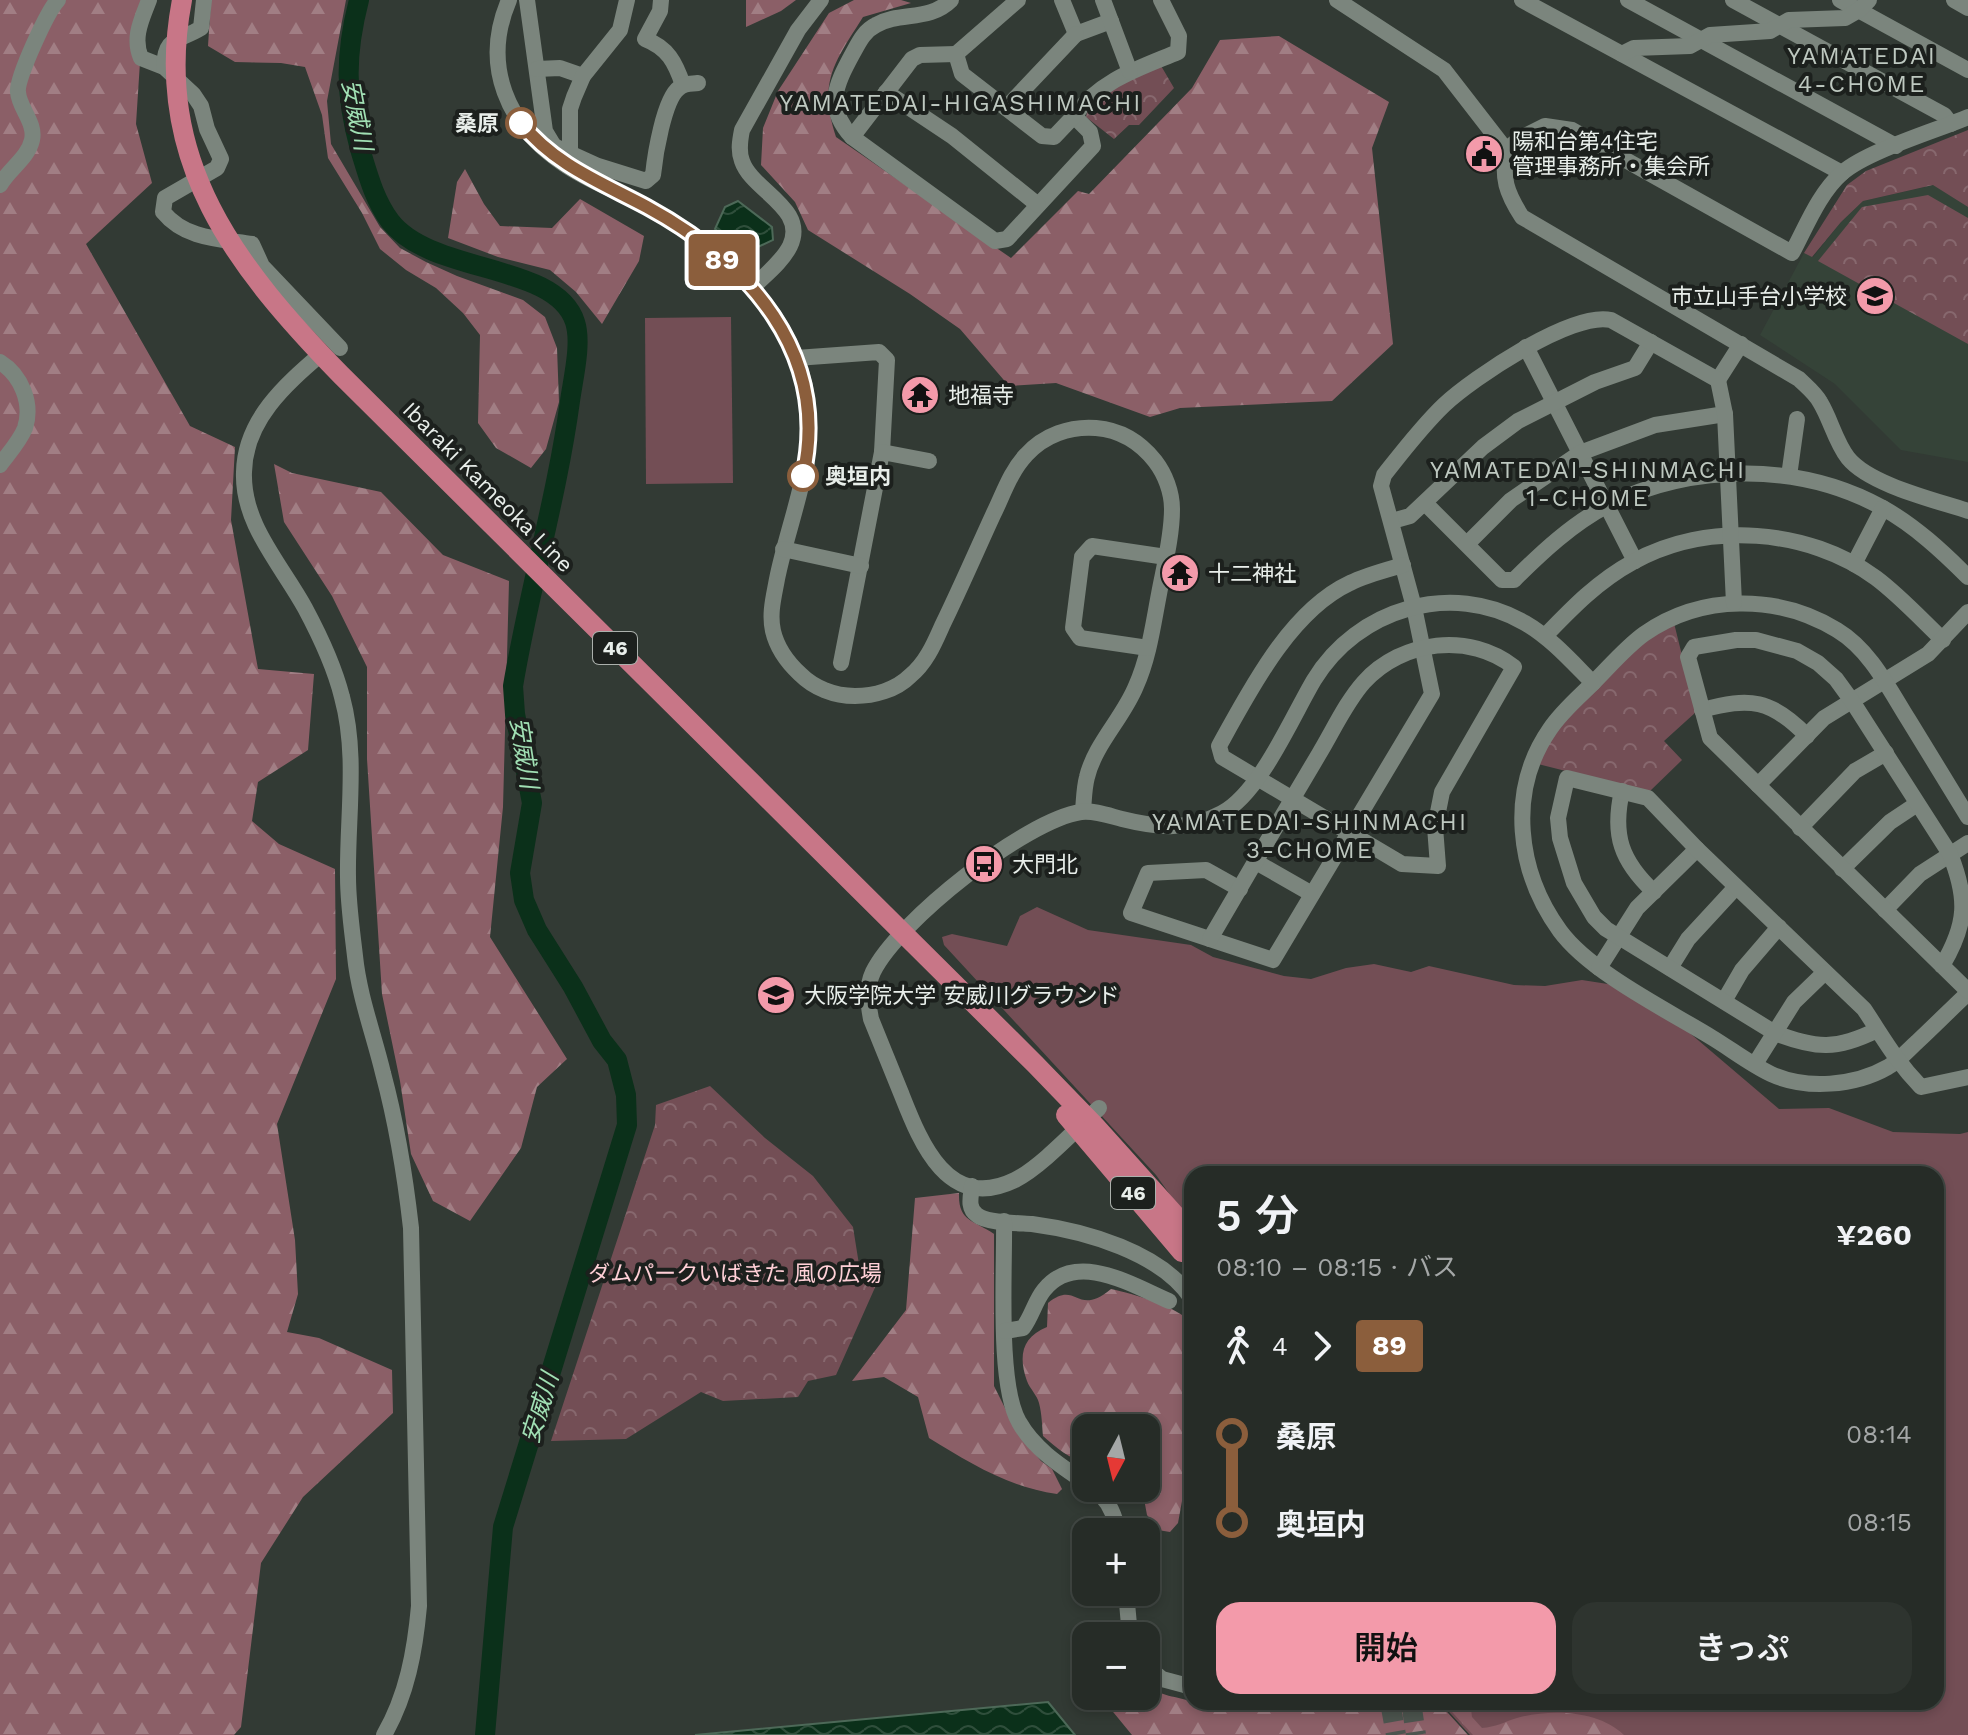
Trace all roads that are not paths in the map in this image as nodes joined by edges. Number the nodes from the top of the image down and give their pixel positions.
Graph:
1 (58, 0) edge
2 (149, 0) edge
3 (204, 0) edge
4 (509, 0) edge
5 (527, 0) edge
6 (627, 0) edge
7 (661, 0) edge
8 (821, 0) edge
9 (951, 0) edge
10 (1018, 0) edge
11 (1062, 0) edge
12 (1103, 0) edge
13 (1161, 0) edge
14 (1337, 0) edge
15 (1522, 0) edge
16 (1628, 0) edge
17 (1733, 0) edge
18 (1840, 0) edge
19 (1954, 0) edge
20 (1864, 5) edge
21 (1968, 8) edge
22 (180, 9) edge
23 (1111, 21) junction
24 (1781, 25) junction
25 (1076, 34) junction
26 (1702, 40) junction
27 (956, 54) junction
28 (1622, 54) junction
29 (164, 67) junction
30 (537, 69) junction
31 (1968, 70) edge
32 (1130, 72) junction
33 (583, 76) junction
34 (886, 92) junction
35 (1006, 108) junction
36 (1074, 116) junction
37 (1968, 117) edge
38 (1951, 124) junction
39 (852, 137) junction
40 (1896, 146) junction
41 (557, 150) junction
42 (1506, 150) junction
43 (1842, 173) junction
44 (0, 185) edge
45 (1038, 205) junction
46 (753, 287) junction
47 (1651, 342) junction
48 (1741, 344) junction
49 (1526, 347) junction
50 (330, 351) junction
51 (796, 358) junction
52 (0, 362) edge
53 (1718, 380) junction
54 (1553, 401) junction
55 (1725, 414) junction
56 (1797, 419) dead end
57 (882, 452) junction
58 (1580, 453) junction
59 (929, 461) dead end
60 (0, 465) edge
61 (1729, 473) junction
62 (1789, 476) junction
63 (1425, 503) junction
64 (1607, 506) junction
65 (1883, 508) junction
66 (1968, 511) edge
67 (1392, 521) junction
68 (1731, 535) junction
69 (1467, 544) junction
70 (783, 549) junction
71 (1166, 557) junction
72 (1635, 561) junction
73 (1854, 564) junction
74 (1403, 565) junction
75 (861, 566) junction
76 (1968, 577) edge
77 (1734, 603) junction
78 (1414, 607) junction
79 (1968, 612) edge
80 (1545, 636) junction
81 (1943, 640) junction
82 (1424, 647) junction
83 (1148, 648) junction
84 (841, 663) dead end
85 (1883, 680) junction
86 (1593, 683) junction
87 (1852, 701) junction
88 (1702, 710) junction
89 (1807, 736) junction
90 (1886, 753) junction
91 (1257, 779) junction
92 (1758, 785) junction
93 (1622, 791) junction
94 (1292, 800) junction
95 (1917, 804) junction
96 (1083, 811) junction
97 (1968, 817) edge
98 (1800, 828) junction
99 (1348, 833) junction
100 (1968, 843) edge
101 (1697, 849) junction
102 (1950, 854) junction
103 (1256, 862) junction
104 (1842, 869) junction
105 (1736, 887) junction
106 (1240, 889) junction
107 (1654, 892) junction
108 (1312, 894) junction
109 (1885, 910) junction
110 (896, 927) junction
111 (1779, 927) junction
112 (1619, 937) junction
113 (1210, 939) junction
114 (1942, 966) junction
115 (1599, 968) junction
116 (1670, 968) junction
117 (1824, 973) junction
118 (1968, 992) edge
119 (1724, 1001) junction
120 (1877, 1030) junction
121 (1775, 1033) junction
122 (1896, 1061) junction
123 (1755, 1064) junction
124 (1968, 1077) edge
125 (1093, 1123) junction
126 (972, 1186) junction
127 (1004, 1221) junction
128 (1184, 1239) edge
129 (1184, 1287) edge
130 (1169, 1301) dead end
131 (1005, 1331) junction
132 (1072, 1473) edge
133 (1160, 1677) edge
134 (1184, 1685) edge
135 (384, 1735) edge

1 - 44 street
2 - 29 street
3 - 29 street
4 - 41 street
5 - 30 street
6 - 33 street
7 - 41 street
8 - 46 street
9 - 39 street
10 - 27 street
11 - 25 street
12 - 23 street
13 - 32 street
14 - 42 street
15 - 28 street
16 - 26 street
17 - 24 street
18 - 20 street
19 - 21 street
20 - 24 street
20 - 31 street
22 - 50 main road, Ibaraki Kameoka Line / 46
23 - 25 street
23 - 32 street
24 - 26 street
24 - 38 street
25 - 35 street
26 - 28 street
26 - 40 street
27 - 34 street
27 - 35 street
28 - 43 street
29 - 50 street
30 - 33 street
30 - 41 street
32 - 36 street
33 - 41 street
34 - 39 street
34 - 45 street
35 - 36 street
36 - 45 street
37 - 38 street
38 - 40 street
39 - 45 street
40 - 43 street
41 - 46 street
42 - 43 street
42 - 48 street
46 - 51 street
47 - 49 street
47 - 53 street
47 - 54 street
48 - 53 street
48 - 66 street
49 - 54 street
49 - 67 street
50 - 110 main road, Ibaraki Kameoka Line / 46
50 - 135 street
51 - 57 street
51 - 70 street
52 - 60 street
53 - 55 street
54 - 58 street
54 - 63 street
55 - 58 street
55 - 61 street
56 - 62 street
57 - 59 street
57 - 75 street
58 - 64 street
58 - 69 street
61 - 62 street
61 - 64 street
61 - 68 street
62 - 65 street
63 - 67 street
63 - 69 street
64 - 69 street
64 - 72 street
65 - 73 street
65 - 76 street
67 - 74 street
68 - 72 street
68 - 73 street
68 - 77 street
70 - 71 street
70 - 75 street
71 - 83 street
71 - 83 street
72 - 80 street
73 - 81 street
74 - 78 street
74 - 91 street
75 - 84 street
77 - 85 street
77 - 86 street
78 - 80 street
78 - 82 street
78 - 91 street
79 - 81 street
80 - 86 street
81 - 85 street
82 - 94 street
82 - 99 street
82 - 99 street
83 - 96 street
85 - 87 street
85 - 97 street
86 - 115 street
87 - 88 street
87 - 89 street
87 - 90 street
88 - 89 street
88 - 92 street
89 - 92 street
90 - 95 street
90 - 98 street
91 - 94 street
91 - 96 street
92 - 98 street
93 - 101 street
93 - 107 street
93 - 112 street
94 - 99 street
94 - 103 street
95 - 102 street
95 - 104 street
96 - 110 street
98 - 104 street
99 - 108 street
100 - 102 street
101 - 105 street
101 - 107 street
102 - 109 street
102 - 114 street
103 - 106 street
103 - 108 street
104 - 109 street
105 - 111 street
105 - 116 street
106 - 113 street
106 - 113 street
107 - 112 street
108 - 113 street
109 - 114 street
110 - 125 main road, Ibaraki Kameoka Line / 46
110 - 126 street
111 - 117 street
111 - 119 street
112 - 115 street
112 - 116 street
114 - 118 street
115 - 123 street
116 - 119 street
117 - 120 street
117 - 121 street
118 - 122 street
119 - 121 street
120 - 121 street
120 - 122 street
121 - 123 street
122 - 123 street
122 - 124 street
125 - 126 street
125 - 128 main road, Ibaraki Kameoka Line / 46
126 - 127 street
127 - 129 street
127 - 131 street
130 - 131 street
131 - 132 street
133 - 134 street

